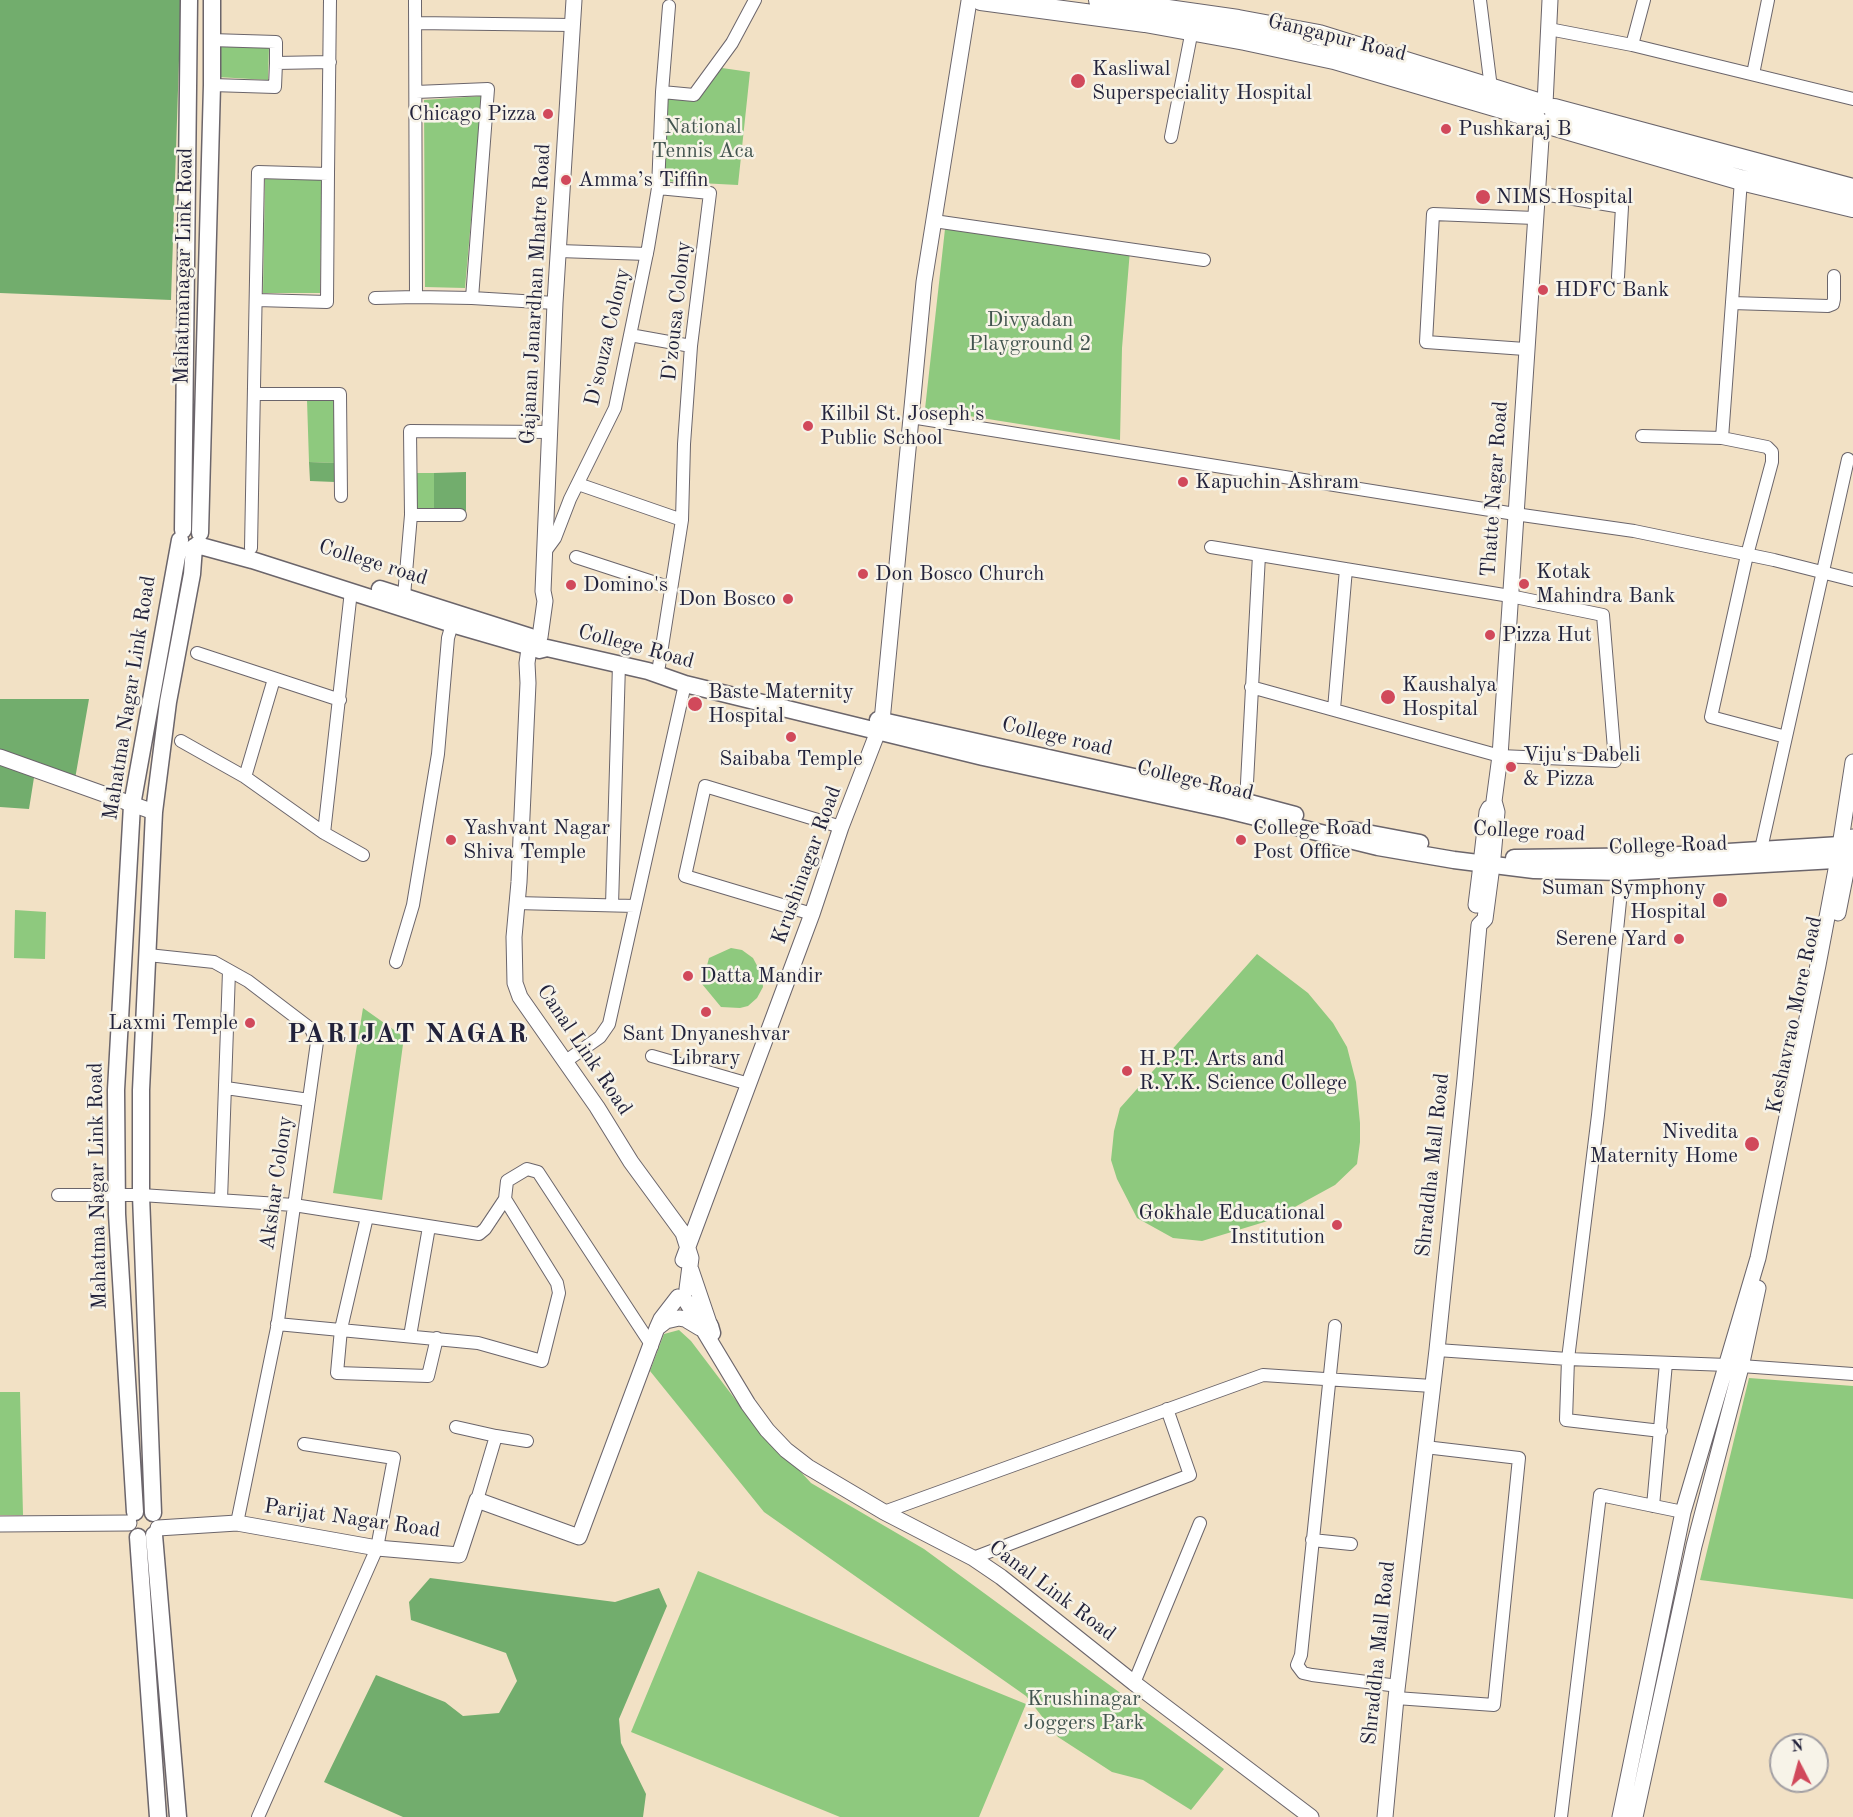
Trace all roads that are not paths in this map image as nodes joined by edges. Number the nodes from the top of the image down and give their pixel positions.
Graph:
1 (189, 0) edge
2 (212, 0) edge
3 (330, 0) edge
4 (414, 0) edge
5 (574, 0) edge
6 (756, 0) edge
7 (972, 0) edge
8 (1099, 0) edge
9 (1480, 0) edge
10 (1550, 0) edge
11 (1644, 0) edge
12 (1768, 0) edge
13 (1148, 3) edge
14 (669, 6) dead end
15 (415, 23) junction
16 (572, 25) junction
17 (1549, 29) junction
18 (1192, 30) junction
19 (211, 40) junction
20 (1632, 45) junction
21 (330, 62) junction
22 (276, 63) junction
23 (1753, 74) junction
24 (212, 85) junction
25 (1491, 88) junction
26 (416, 92) junction
27 (662, 92) junction
28 (1853, 99) edge
29 (1544, 114) junction
30 (1171, 137) dead end
31 (328, 174) junction
32 (1741, 180) junction
33 (658, 188) junction
34 (1853, 189) edge
35 (1537, 193) junction
36 (1853, 207) edge
37 (1535, 218) junction
38 (934, 221) junction
39 (559, 251) junction
40 (647, 254) junction
41 (1204, 260) dead end
42 (1834, 276) dead end
43 (1618, 277) dead end
44 (416, 297) junction
45 (375, 298) dead end
46 (472, 298) junction
47 (257, 300) junction
48 (555, 303) junction
49 (1732, 303) junction
50 (630, 335) junction
51 (691, 346) junction
52 (1526, 349) junction
53 (255, 394) junction
54 (911, 417) junction
55 (550, 432) junction
56 (1642, 436) dead end
57 (1722, 438) junction
58 (1848, 459) dead end
59 (578, 484) junction
60 (341, 496) dead end
61 (411, 514) junction
62 (1515, 514) junction
63 (460, 515) dead end
64 (682, 520) junction
65 (193, 539) junction
66 (1211, 547) dead end
67 (251, 548) junction
68 (544, 553) junction
69 (1259, 555) junction
70 (1747, 555) junction
71 (576, 557) dead end
72 (1346, 569) junction
73 (1823, 573) junction
74 (1853, 580) edge
75 (671, 588) junction
76 (351, 591) junction
77 (404, 596) junction
78 (1510, 596) junction
79 (452, 624) junction
80 (535, 643) junction
81 (197, 653) dead end
82 (619, 664) junction
83 (659, 666) junction
84 (274, 679) junction
85 (686, 684) junction
86 (1251, 687) junction
87 (340, 700) junction
88 (1334, 709) junction
89 (880, 726) junction
90 (1786, 737) junction
91 (181, 741) dead end
92 (1500, 756) junction
93 (0, 757) edge
94 (1853, 762) edge
95 (245, 777) junction
96 (1246, 802) junction
97 (132, 805) junction
98 (154, 813) junction
99 (841, 827) junction
100 (324, 833) junction
101 (1761, 849) junction
102 (1848, 850) edge
103 (363, 855) dead end
104 (1487, 860) junction
105 (1664, 863) junction
106 (1623, 872) junction
107 (516, 903) junction
108 (612, 905) junction
109 (635, 906) junction
110 (812, 914) junction
111 (148, 955) junction
112 (396, 962) dead end
113 (229, 971) junction
114 (652, 1056) dead end
115 (566, 1061) junction
116 (749, 1084) junction
117 (226, 1088) junction
118 (309, 1100) junction
119 (116, 1194) junction
120 (58, 1195) dead end
121 (141, 1195) junction
122 (505, 1199) junction
123 (221, 1200) junction
124 (294, 1205) junction
125 (367, 1217) junction
126 (429, 1227) junction
127 (688, 1257) junction
128 (684, 1295) junction
129 (277, 1324) junction
130 (662, 1324) junction
131 (1335, 1326) dead end
132 (341, 1329) junction
133 (708, 1330) junction
134 (410, 1336) junction
135 (437, 1338) junction
136 (652, 1346) junction
137 (1437, 1350) junction
138 (1568, 1359) junction
139 (1666, 1363) junction
140 (1734, 1366) junction
141 (1853, 1374) edge
142 (1329, 1379) junction
143 (1432, 1386) junction
144 (1167, 1409) junction
145 (456, 1427) dead end
146 (1661, 1431) junction
147 (496, 1436) junction
148 (527, 1441) dead end
149 (304, 1444) dead end
150 (1425, 1447) junction
151 (477, 1500) junction
152 (1653, 1506) junction
153 (884, 1512) junction
154 (1683, 1512) junction
155 (237, 1523) junction
156 (1200, 1523) dead end
157 (0, 1524) edge
158 (144, 1524) junction
159 (1312, 1540) junction
160 (1351, 1544) dead end
161 (377, 1548) junction
162 (973, 1558) junction
163 (1134, 1683) junction
164 (1397, 1692) junction
165 (158, 1817) edge
166 (178, 1817) edge
167 (258, 1817) edge
168 (1311, 1817) edge
169 (1385, 1817) edge
170 (1561, 1817) edge
171 (1620, 1817) edge
172 (1635, 1817) edge

1 - 65 main road, Mahatmanagar Link Road
2 - 19 main road, Mahatmanagar Link Road
3 - 21 street
4 - 15 street
5 - 16 street, Gajanan Janardhan Mhatre Road
6 - 27 street
7 - 18 main road, Gangapur Road
7 - 38 street, Krushinagar Road
8 - 13 main road, Gangapur Road
9 - 25 street
10 - 17 street, Thatte Nagar Road
11 - 20 street
12 - 23 street
13 - 25 main road, Gangapur Road
14 - 27 street
15 - 16 street
15 - 26 street
16 - 39 street, Gajanan Janardhan Mhatre Road
17 - 20 street
17 - 29 street, Thatte Nagar Road
18 - 29 main road, Gangapur Road
18 - 30 street
19 - 22 street
19 - 24 main road, Mahatmanagar Link Road
20 - 23 street
21 - 22 street
21 - 31 street
22 - 24 street
23 - 28 street
24 - 65 main road, Mahatmanagar Link Road
25 - 29 main road, Gangapur Road
26 - 44 street
26 - 46 street
27 - 33 street
29 - 32 main road, Gangapur Road
29 - 34 main road, Gangapur Road
29 - 35 street, Thatte Nagar Road
31 - 47 street
31 - 47 street
32 - 36 main road, Gangapur Road
32 - 49 street
33 - 40 street, D'souza Colony
33 - 51 street, D'zousa Colony
35 - 37 street, Thatte Nagar Road
35 - 43 street
37 - 52 street, Thatte Nagar Road
37 - 52 street
38 - 41 street
38 - 54 street, Krushinagar Road
39 - 40 street
39 - 48 street, Gajanan Janardhan Mhatre Road
40 - 50 street, D'souza Colony
42 - 49 street
44 - 45 street
44 - 46 street
46 - 48 street
47 - 53 street
48 - 55 street, Gajanan Janardhan Mhatre Road
49 - 57 street
50 - 51 street
50 - 59 street, D'souza Colony
51 - 64 street, D'zousa Colony
52 - 62 street, Thatte Nagar Road
53 - 60 street
53 - 67 street
54 - 62 street
54 - 89 street, Krushinagar Road
55 - 61 street
55 - 68 street, Gajanan Janardhan Mhatre Road
56 - 57 street
57 - 70 street
58 - 73 street
59 - 64 street
59 - 68 street, D'souza Colony
61 - 63 street
61 - 77 street
62 - 70 street
62 - 78 street, Thatte Nagar Road
64 - 75 street, D'zousa Colony
65 - 67 main road, College road
65 - 76 main road, College Road
65 - 97 main road, Mahatma Nagar Link Road
65 - 98 main road, Mahatma Nagar Link Road
66 - 69 street
67 - 77 main road, College road
68 - 80 street, Gajanan Janardhan Mhatre Road
69 - 72 street
69 - 86 street
70 - 73 street
70 - 90 street
71 - 75 street
72 - 78 street
72 - 88 street
73 - 74 street
73 - 90 street
75 - 83 street, D'zousa Colony
76 - 79 main road, College Road
76 - 87 street
77 - 80 main road, College road
78 - 92 street, Thatte Nagar Road
78 - 92 street
79 - 80 main road, College Road
79 - 112 street
80 - 82 main road, College Road
80 - 83 main road, College road
80 - 107 street, Canal Link Road
81 - 84 street
82 - 85 main road, College Road
82 - 108 street
83 - 89 main road, College road
84 - 87 street
84 - 95 street
85 - 89 main road, College Road
85 - 109 street
86 - 88 street
86 - 96 street
87 - 100 street
88 - 92 street
89 - 96 main road, College road
89 - 99 street, Krushinagar Road
89 - 104 main road, College Road
90 - 101 street
91 - 95 street
92 - 104 street, Thatte Nagar Road
93 - 97 street
94 - 102 street, Keshavrao More Road
95 - 100 street
96 - 104 main road, College road
97 - 98 street
97 - 119 main road, Mahatma Nagar Link Road
98 - 111 main road, Mahatma Nagar Link Road
99 - 110 street, Krushinagar Road
99 - 110 street
100 - 103 street
101 - 102 main road, College road
101 - 105 main road, College road
102 - 105 main road, College Road
102 - 140 street, Keshavrao More Road
104 - 105 main road, College road
104 - 106 main road, College Road
104 - 137 street, Shraddha Mall Road
105 - 106 main road, College Road
106 - 138 street
107 - 108 street
107 - 115 street, Canal Link Road
108 - 109 street
109 - 115 street
110 - 116 street, Krushinagar Road
111 - 113 street, Akshar Colony
111 - 121 main road, Mahatma Nagar Link Road
113 - 117 street
113 - 118 street, Akshar Colony
114 - 116 street
115 - 127 street, Canal Link Road
116 - 127 street, Krushinagar Road
117 - 118 street
117 - 123 street
118 - 124 street, Akshar Colony
119 - 120 street
119 - 121 street
119 - 158 main road, Mahatma Nagar Link Road
121 - 123 street
121 - 158 main road, Mahatma Nagar Link Road
122 - 126 street
122 - 135 street
122 - 136 street
123 - 124 street
124 - 125 street
124 - 129 street, Akshar Colony
125 - 126 street
125 - 132 street
126 - 134 street
127 - 128 street
127 - 133 street, Canal Link Road
128 - 130 street
128 - 133 street
129 - 132 street
129 - 155 street, Akshar Colony
130 - 133 street
130 - 136 street
131 - 142 street
132 - 134 street
132 - 135 street
133 - 153 street, Canal Link Road
134 - 135 street
136 - 151 street
137 - 138 street
137 - 143 street, Shraddha Mall Road
138 - 139 street
138 - 146 street
139 - 140 street
139 - 146 street
140 - 141 street
140 - 154 street
140 - 172 street
142 - 143 street
142 - 144 street
142 - 159 street
143 - 150 street, Shraddha Mall Road
144 - 153 street
144 - 162 street
145 - 147 street
146 - 152 street
147 - 148 street
147 - 151 street
149 - 161 street
150 - 164 street, Shraddha Mall Road
150 - 164 street
151 - 161 street, Parijat Nagar Road
152 - 154 street
152 - 170 street
153 - 162 street, Canal Link Road
154 - 171 street
155 - 158 street, Parijat Nagar Road
155 - 161 street, Parijat Nagar Road
156 - 163 street
157 - 158 street, Parijat Nagar Road
158 - 165 main road, Mahatma Nagar Link Road
158 - 166 main road, Mahatma Nagar Link Road
159 - 160 street
159 - 164 street
161 - 167 street
162 - 163 street, Canal Link Road
163 - 168 street, Canal Link Road
164 - 169 street, Shraddha Mall Road

